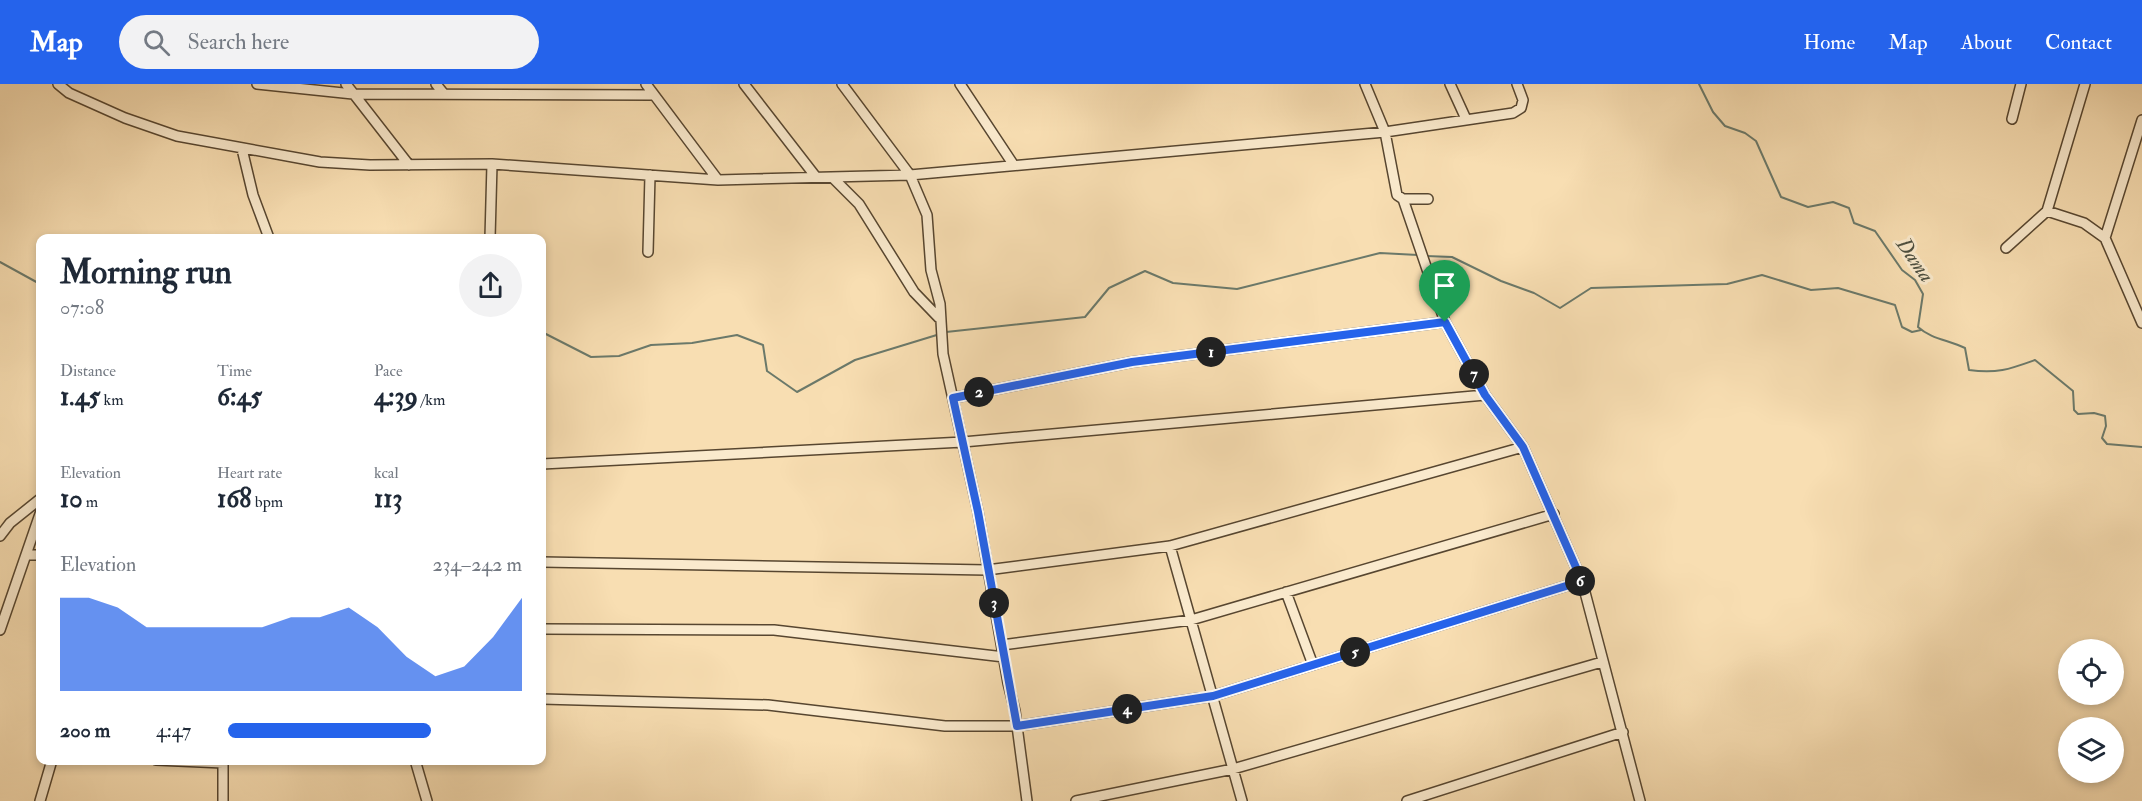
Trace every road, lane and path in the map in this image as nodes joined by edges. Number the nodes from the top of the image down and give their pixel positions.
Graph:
1 (58, 84) edge
2 (257, 84) edge
3 (346, 84) edge
4 (436, 84) edge
5 (533, 84) edge
6 (646, 84) edge
7 (744, 84) edge
8 (842, 84) edge
9 (960, 84) edge
10 (1365, 84) edge
11 (1450, 84) edge
12 (1517, 84) edge
13 (2021, 84) edge
14 (2085, 84) edge
15 (353, 94) junction
16 (444, 94) junction
17 (541, 94) junction
18 (653, 95) junction
19 (1466, 119) junction
20 (2012, 119) dead end
21 (2142, 120) edge
22 (1385, 132) junction
23 (242, 149) junction
24 (492, 164) junction
25 (1013, 164) junction
26 (410, 165) junction
27 (650, 175) junction
28 (910, 175) junction
29 (816, 177) junction
30 (832, 177) junction
31 (718, 180) junction
32 (1403, 199) junction
33 (1428, 199) dead end
34 (2047, 211) junction
35 (268, 234) edge
36 (490, 234) edge
37 (2105, 238) junction
38 (2006, 248) dead end
39 (648, 252) dead end
40 (939, 318) junction
41 (1445, 322) junction
42 (2142, 322) edge
43 (1485, 395) junction
44 (953, 398) junction
45 (963, 442) junction
46 (1523, 447) junction
47 (546, 464) edge
48 (36, 502) edge
49 (1554, 514) junction
50 (36, 526) edge
51 (0, 536) edge
52 (1170, 546) junction
53 (26, 555) junction
54 (36, 555) edge
55 (546, 562) edge
56 (987, 570) junction
57 (1582, 581) junction
58 (1286, 592) junction
59 (1191, 620) junction
60 (546, 629) edge
61 (0, 630) edge
62 (1002, 645) junction
63 (1004, 657) junction
64 (1602, 662) junction
65 (1313, 665) junction
66 (1213, 696) junction
67 (546, 699) edge
68 (1017, 726) junction
69 (1623, 732) junction
70 (51, 765) edge
71 (223, 765) edge
72 (416, 765) edge
73 (1233, 769) junction
74 (40, 801) edge
75 (223, 801) edge
76 (427, 801) edge
77 (1027, 801) edge
78 (1076, 801) edge
79 (1242, 801) edge
80 (1407, 801) edge
81 (1640, 801) edge

1 - 23 street
2 - 15 street
3 - 15 street
4 - 16 street
5 - 17 street
6 - 18 street
7 - 29 street
8 - 28 street
9 - 25 street
10 - 22 street
11 - 19 street
12 - 19 street
13 - 20 street
14 - 34 street
15 - 16 street
15 - 26 street
16 - 17 street
17 - 18 street
18 - 31 street
19 - 22 street
21 - 37 street
22 - 25 street
22 - 32 street
23 - 26 street
23 - 35 street
24 - 26 street
24 - 27 street
24 - 36 street
25 - 28 street
27 - 31 street
27 - 39 street
28 - 30 street
28 - 40 street
29 - 30 street
29 - 31 street
30 - 40 street
32 - 33 street
32 - 41 street
34 - 37 street
34 - 38 street
37 - 42 street
40 - 44 street
41 - 43 street
41 - 44 street
43 - 45 street
43 - 46 street
44 - 45 street
45 - 47 street
45 - 56 street
46 - 49 street
46 - 52 street
48 - 51 street
49 - 57 street
49 - 58 street
50 - 53 street
52 - 56 street
52 - 59 street
53 - 54 street
53 - 61 street
55 - 56 street
56 - 62 street
57 - 64 street
57 - 65 street
58 - 59 street
58 - 65 street
59 - 62 street
59 - 66 street
60 - 63 street
62 - 63 street
63 - 68 street
64 - 69 street
64 - 73 street
65 - 66 street
66 - 68 street
66 - 73 street
67 - 68 street
68 - 77 street
69 - 80 street
69 - 81 street
70 - 74 street
71 - 75 street
72 - 76 street
73 - 78 street
73 - 79 street

